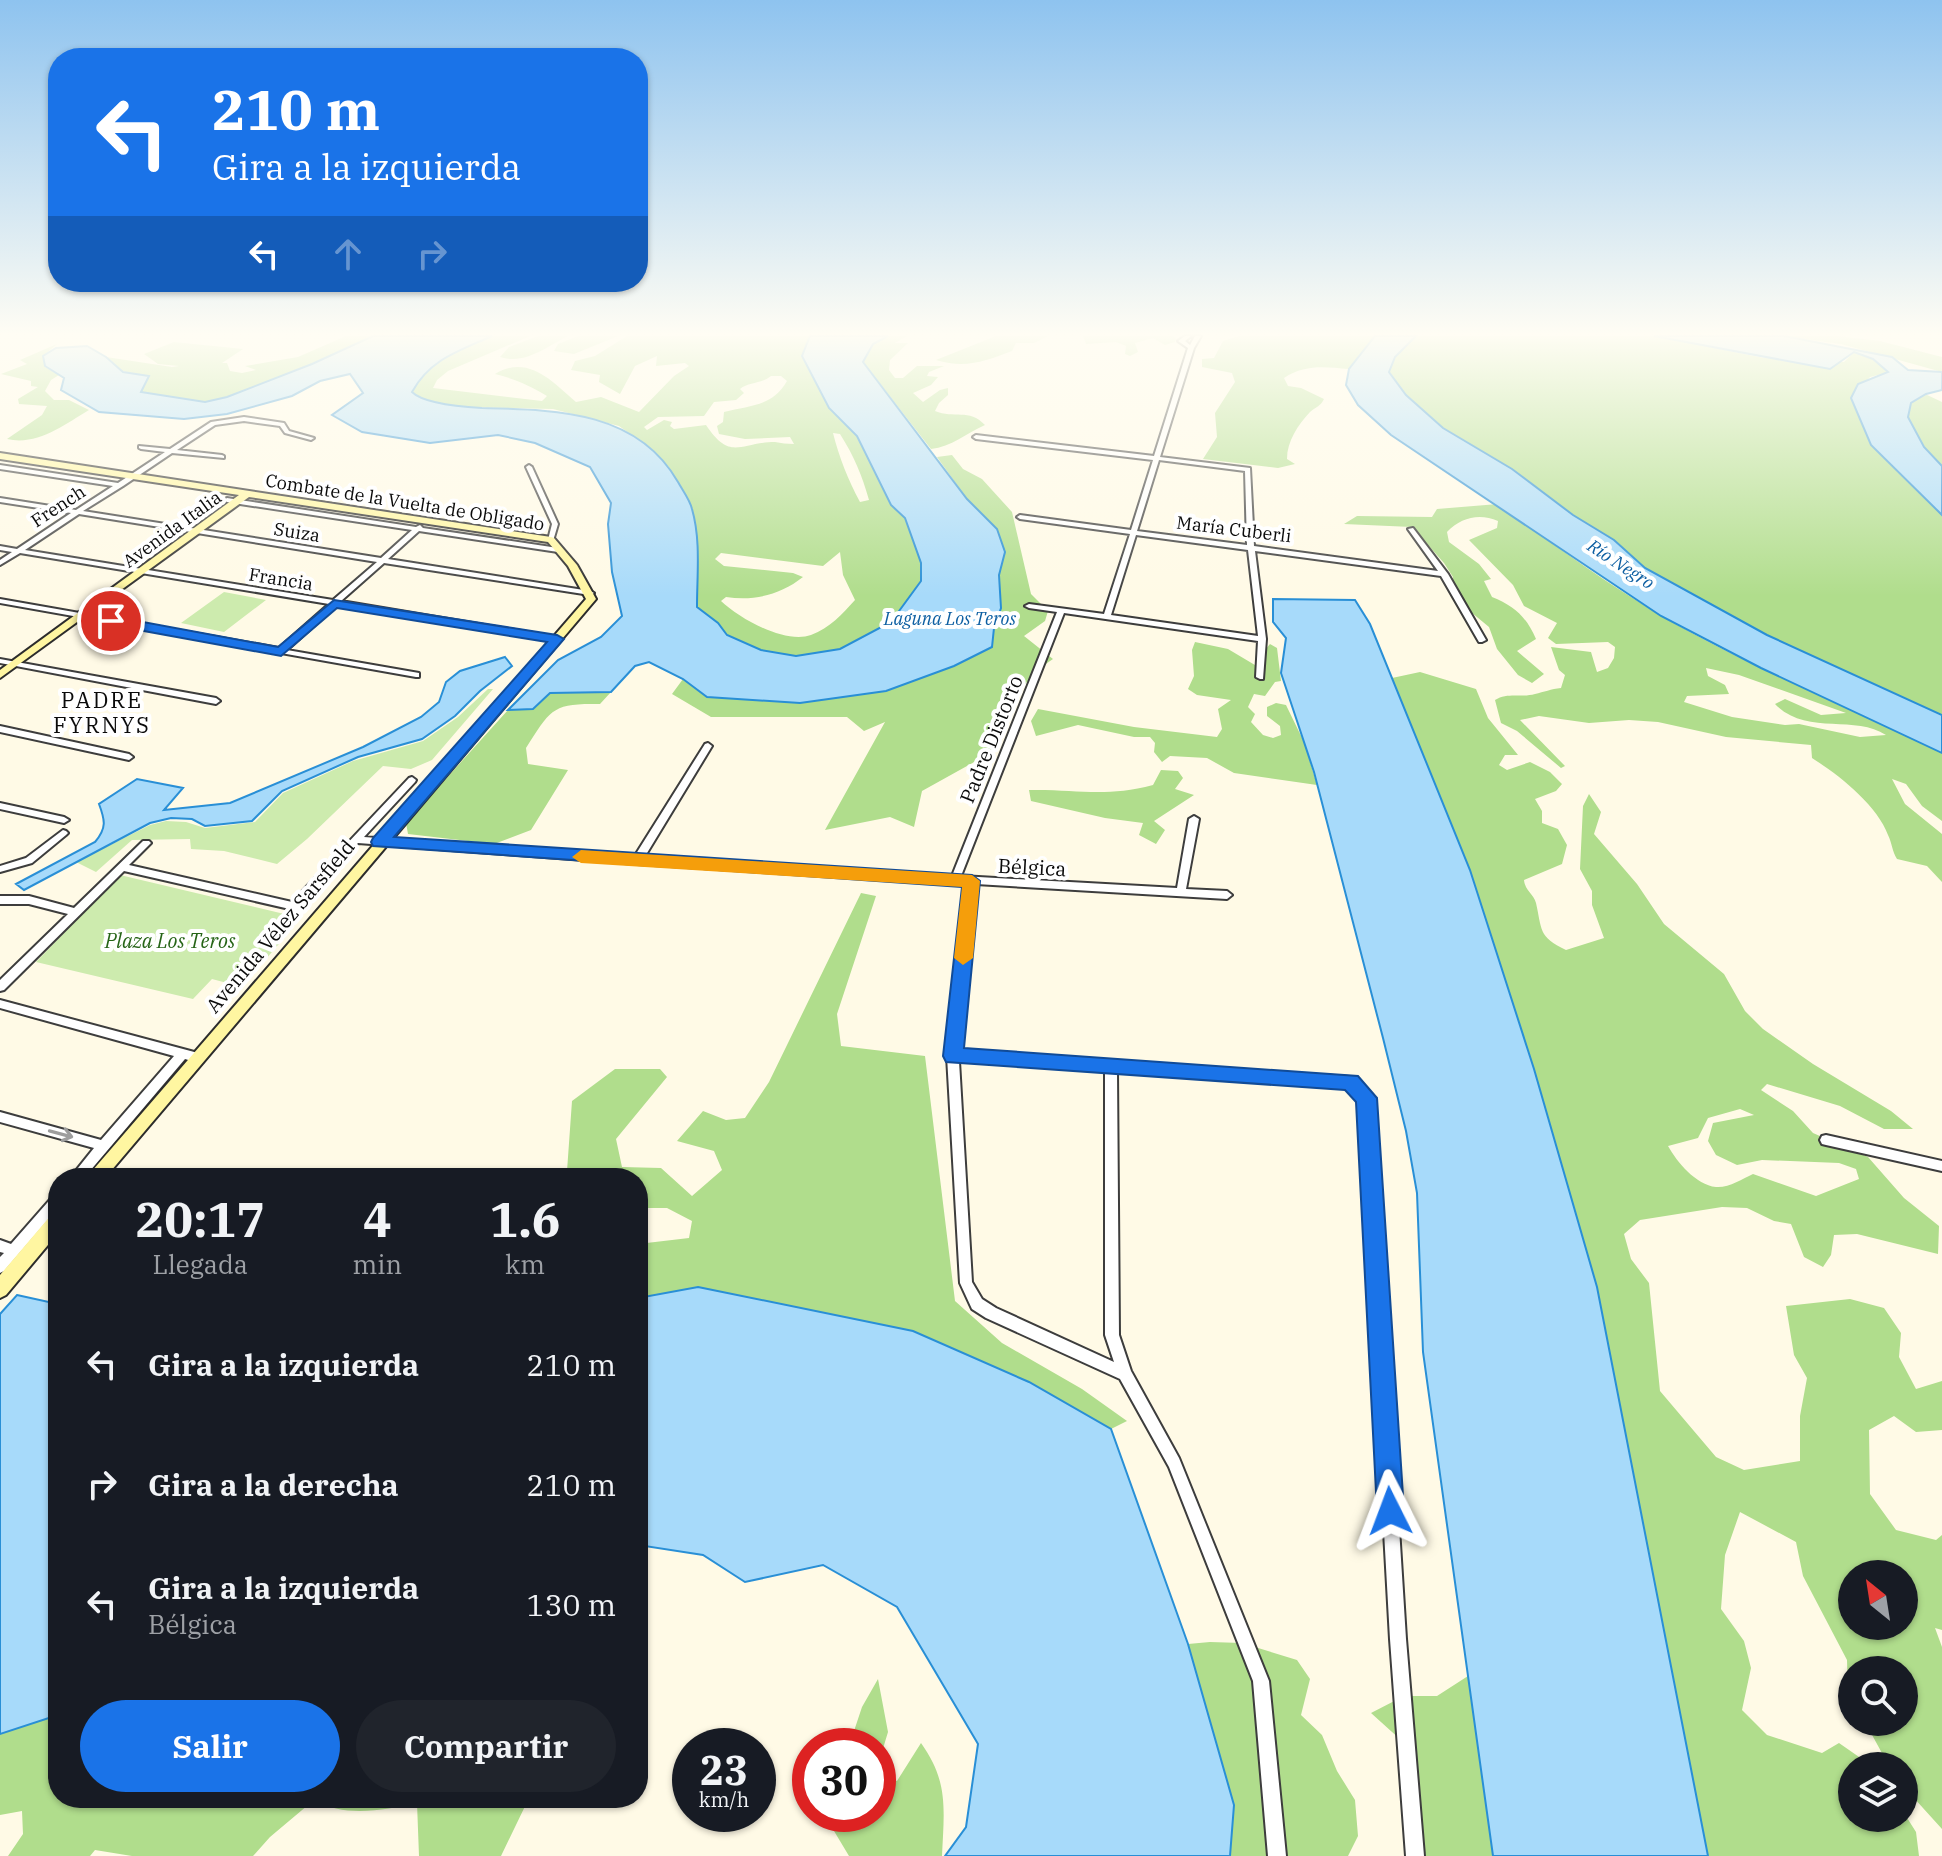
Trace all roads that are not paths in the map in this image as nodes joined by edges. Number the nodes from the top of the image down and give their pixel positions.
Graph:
1 (216, 423) edge
2 (271, 423) edge
3 (1167, 423) edge
4 (976, 437) dead end
5 (311, 438) dead end
6 (141, 447) dead end
7 (170, 451) junction
8 (0, 456) edge
9 (222, 457) dead end
10 (1156, 458) junction
11 (529, 467) dead end
12 (2, 469) edge
13 (134, 476) junction
14 (121, 485) junction
15 (237, 497) junction
16 (0, 500) edge
17 (77, 513) junction
18 (1020, 517) dead end
19 (422, 525) junction
20 (1411, 529) dead end
21 (190, 532) junction
22 (1136, 532) junction
23 (554, 545) junction
24 (1251, 547) junction
25 (0, 548) edge
26 (18, 551) junction
27 (382, 561) junction
28 (0, 563) edge
29 (135, 571) junction
30 (1444, 574) junction
31 (590, 593) junction
32 (0, 601) edge
33 (334, 604) junction
34 (1029, 606) dead end
35 (1061, 611) junction
36 (76, 614) junction
37 (1107, 617) junction
38 (557, 639) junction
39 (1262, 639) junction
40 (1482, 640) dead end
41 (281, 651) junction
42 (1, 662) edge
43 (15, 664) junction
44 (0, 675) edge
45 (416, 675) dead end
46 (1260, 677) dead end
47 (216, 701) dead end
48 (0, 729) edge
49 (708, 746) dead end
50 (129, 757) dead end
51 (412, 780) dead end
52 (0, 806) edge
53 (1194, 819) dead end
54 (64, 820) dead end
55 (63, 833) dead end
56 (357, 840) junction
57 (379, 842) junction
58 (146, 843) dead end
59 (637, 861) junction
60 (122, 867) junction
61 (0, 869) edge
62 (955, 879) junction
63 (972, 881) junction
64 (1181, 892) junction
65 (1227, 895) dead end
66 (0, 900) edge
67 (75, 912) junction
68 (0, 987) edge
69 (0, 1004) edge
70 (190, 1056) junction
71 (953, 1056) junction
72 (1111, 1068) junction
73 (0, 1117) edge
74 (1826, 1140) dead end
75 (106, 1154) junction
76 (1942, 1166) edge
77 (88, 1168) edge
78 (99, 1168) edge
79 (48, 1211) edge
80 (48, 1232) edge
81 (0, 1246) edge
82 (14, 1251) junction
83 (0, 1267) edge
84 (0, 1289) edge
85 (1125, 1374) junction
86 (1277, 1856) edge
87 (1415, 1856) edge

1 - 7 street, French
2 - 5 street, French
3 - 10 street
4 - 10 street
6 - 7 street
7 - 9 street
7 - 13 street, French
8 - 13 street, Combate de la Vuelta de Obligado
10 - 22 street
10 - 24 street
11 - 23 street
12 - 14 street
13 - 14 street, French
13 - 15 street, Combate de la Vuelta de Obligado
14 - 17 street, French
15 - 19 street, Combate de la Vuelta de Obligado
15 - 21 street, Avenida Italia
16 - 17 street, Suiza
17 - 21 street, Suiza
17 - 26 street, French
18 - 22 street, María Cuberli
19 - 23 street, Combate de la Vuelta de Obligado
19 - 27 street
20 - 30 street
21 - 27 street, Suiza
21 - 29 street, Avenida Italia
22 - 24 street, María Cuberli
22 - 37 street
23 - 31 street, Combate de la Vuelta de Obligado
24 - 30 street, María Cuberli
24 - 39 street
25 - 26 street, Francia
26 - 28 street, French
26 - 29 street, Francia
27 - 31 street, Suiza
27 - 33 street
29 - 33 street, Francia
29 - 36 street, Avenida Italia
30 - 40 street
31 - 38 street, Avenida Vélez Sarsfield
32 - 36 street
33 - 38 street, Francia
33 - 41 street
34 - 35 street
35 - 37 street
35 - 62 street, Padre Distorto
36 - 41 street
36 - 42 street, Avenida Italia
36 - 43 street, Avenida Italia
37 - 39 street
38 - 57 street, Avenida Vélez Sarsfield
39 - 46 street
41 - 45 street
42 - 43 street
43 - 44 street, Avenida Italia
43 - 47 street
48 - 50 street
49 - 59 street
51 - 56 street, Avenida Vélez Sarsfield
52 - 54 street
53 - 64 street
55 - 61 street
56 - 57 street, Bélgica
56 - 60 street, Avenida Vélez Sarsfield
57 - 59 street, Bélgica
57 - 70 street, Avenida Vélez Sarsfield
58 - 60 street
59 - 62 street, Bélgica
60 - 67 street
62 - 63 street, Bélgica
63 - 64 street, Bélgica
63 - 71 street
64 - 65 street, Bélgica
66 - 67 street
67 - 68 street
69 - 70 street
70 - 75 street, Avenida Vélez Sarsfield
71 - 72 street
71 - 85 street
72 - 85 street
72 - 87 street
73 -> 75 street
74 - 76 street
75 - 77 street, Avenida Vélez Sarsfield
75 - 78 street, Avenida Vélez Sarsfield
79 - 82 street
80 - 84 street
81 - 82 street
82 - 83 street
85 - 86 street

